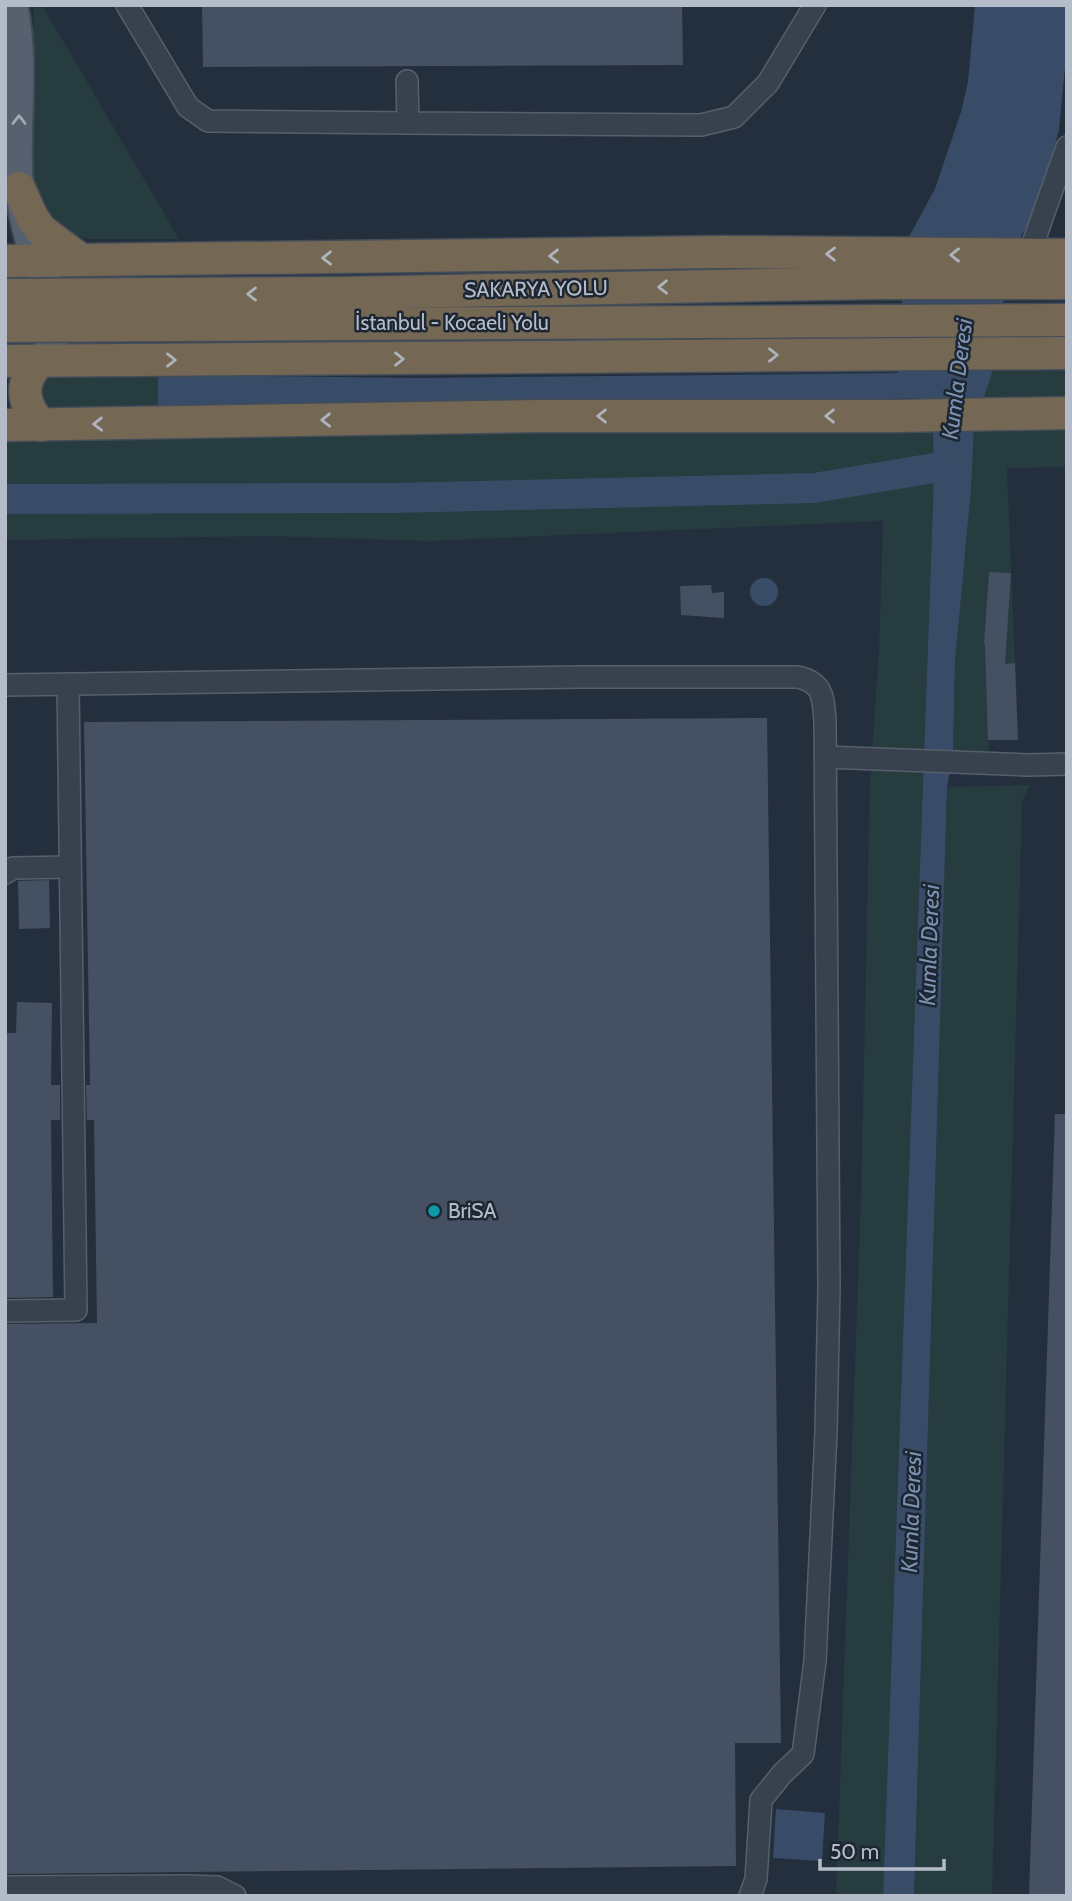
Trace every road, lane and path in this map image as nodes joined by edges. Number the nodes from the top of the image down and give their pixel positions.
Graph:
1 (13, 5) edge
2 (816, 5) edge
3 (129, 6) edge
4 (407, 81) dead end
5 (408, 123) junction
6 (1067, 147) edge
7 (19, 188) junction
8 (589, 255) junction
9 (1067, 256) edge
10 (81, 260) junction
11 (125, 260) junction
12 (21, 261) edge
13 (1016, 264) junction
14 (901, 269) junction
15 (872, 282) junction
16 (1067, 283) edge
17 (5, 295) edge
18 (343, 309) junction
19 (1067, 320) edge
20 (844, 321) junction
21 (5, 326) edge
22 (1067, 353) edge
23 (603, 355) junction
24 (115, 360) junction
25 (5, 361) edge
26 (41, 361) junction
27 (1067, 413) edge
28 (5, 425) edge
29 (41, 425) junction
30 (68, 684) junction
31 (5, 685) edge
32 (826, 757) junction
33 (1067, 764) edge
34 (71, 867) junction
35 (5, 873) edge
36 (5, 1311) edge
37 (5, 1887) edge
38 (235, 1896) edge
39 (750, 1896) edge

7 -> 1 main road
2 - 5 street
3 - 5 street
4 - 5 street
6 - 13 street
7 - 10 highway
7 - 12 main road
8 -> 11 highway
14 -> 8 highway
8 - 15 highway
9 - 13 highway
10 - 11 highway
10 - 12 highway
11 - 24 highway
12 - 26 main road
13 -> 14 highway, SAKARYA YOLU
13 - 16 highway, SAKARYA YOLU
14 - 15 highway, SAKARYA YOLU
15 -> 18 highway, SAKARYA YOLU
18 -> 17 highway, SAKARYA YOLU, bridge
18 - 20 highway, İstanbul - Kocaeli Yolu
18 - 21 highway, İstanbul - Kocaeli Yolu, bridge
19 - 20 highway, İstanbul - Kocaeli Yolu
20 - 23 highway
23 -> 22 highway
24 -> 23 highway
24 - 26 highway
25 - 26 highway
26 - 29 highway
27 -> 29 highway
28 - 29 highway
30 - 31 street
30 - 32 street
30 - 34 street
32 - 33 street
32 - 39 street
34 - 35 street
34 - 36 street
37 - 38 street

